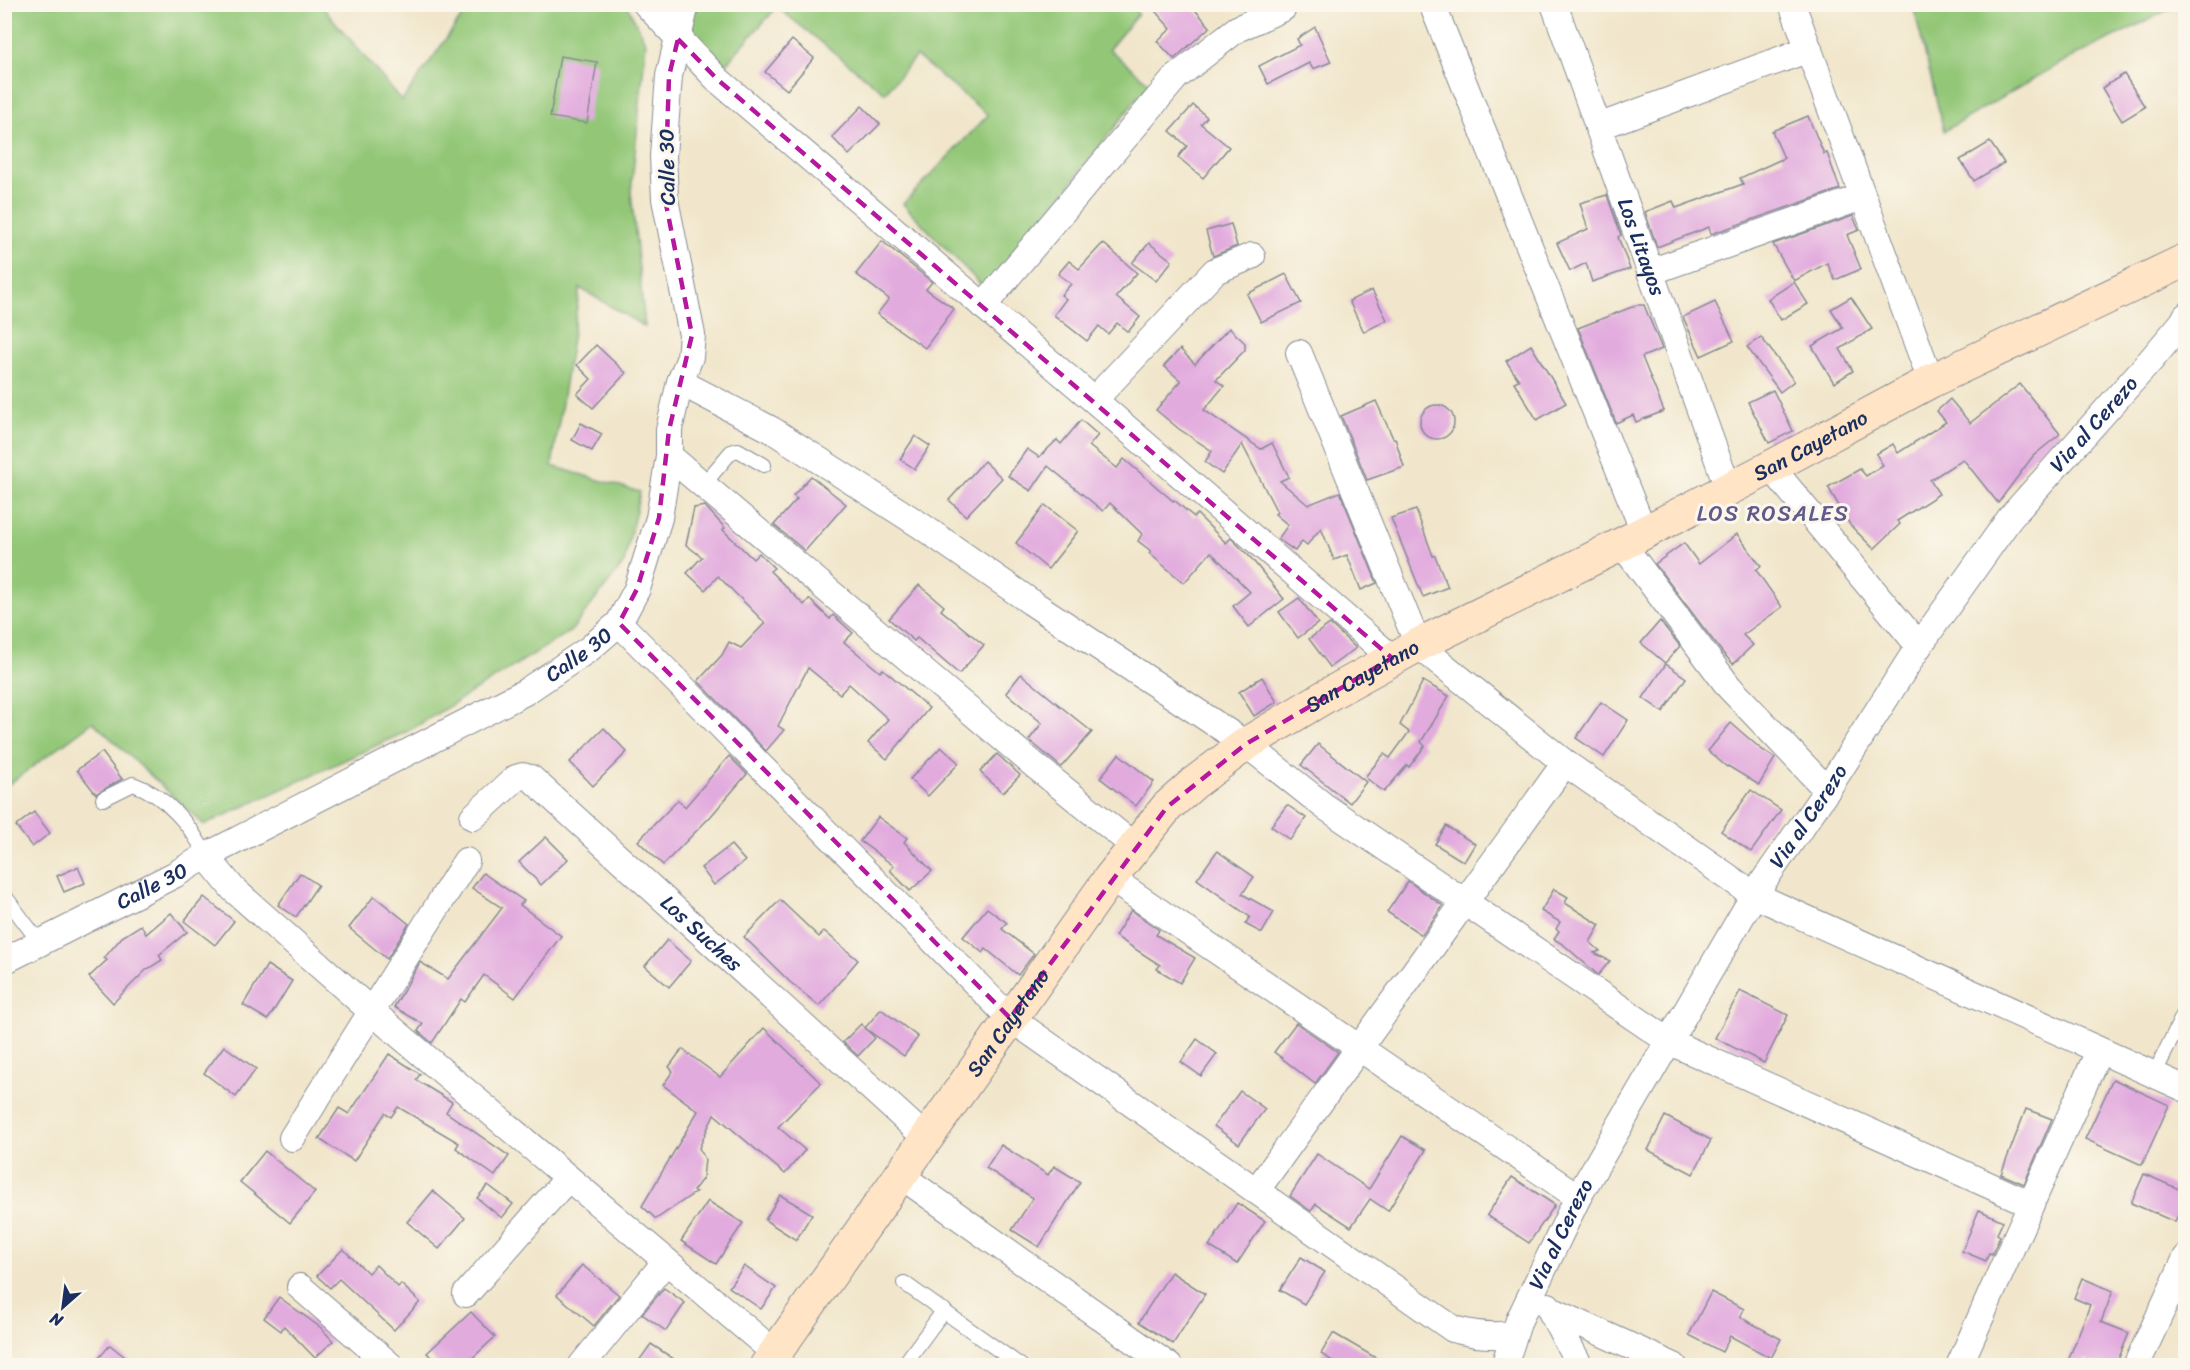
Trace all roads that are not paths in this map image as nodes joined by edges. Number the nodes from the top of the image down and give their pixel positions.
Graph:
1 (646, 4) edge
2 (686, 4) edge
3 (1432, 4) edge
4 (1554, 4) edge
5 (1792, 4) edge
6 (1282, 8) dead end
7 (675, 36) junction
8 (1809, 49) junction
9 (1598, 127) junction
10 (1862, 197) junction
11 (1252, 256) dead end
12 (2186, 260) edge
13 (1650, 272) junction
14 (983, 306) junction
15 (2186, 316) edge
16 (1299, 353) dead end
17 (1931, 381) junction
18 (680, 382) junction
19 (1094, 400) junction
20 (669, 456) junction
21 (764, 465) dead end
22 (1771, 467) junction
23 (703, 485) junction
24 (1728, 488) junction
25 (1633, 538) junction
26 (619, 623) junction
27 (1919, 646) junction
28 (1405, 651) junction
29 (1246, 744) junction
30 (1565, 762) junction
31 (1827, 790) junction
32 (103, 799) dead end
33 (473, 818) dead end
34 (1134, 846) junction
35 (201, 848) junction
36 (466, 861) dead end
37 (1110, 878) junction
38 (4, 895) edge
39 (1754, 895) junction
40 (1463, 901) junction
41 (34, 935) junction
42 (4, 961) edge
43 (2186, 1009) edge
44 (370, 1010) junction
45 (1010, 1018) junction
46 (1670, 1042) junction
47 (1360, 1050) junction
48 (2099, 1051) junction
49 (2154, 1075) junction
50 (2186, 1089) edge
51 (292, 1138) dead end
52 (926, 1138) junction
53 (900, 1175) junction
54 (568, 1178) junction
55 (1256, 1191) junction
56 (1578, 1197) junction
57 (2031, 1204) junction
58 (2186, 1258) edge
59 (666, 1261) junction
60 (904, 1282) dead end
61 (1536, 1284) junction
62 (300, 1287) dead end
63 (466, 1294) dead end
64 (944, 1310) junction
65 (1551, 1310) junction
66 (1514, 1334) junction
67 (770, 1359) edge
68 (391, 1365) edge
69 (581, 1365) edge
70 (903, 1365) edge
71 (1021, 1365) edge
72 (1169, 1365) edge
73 (1504, 1365) edge
74 (1580, 1365) edge
75 (1674, 1365) edge
76 (1959, 1365) edge
77 (2136, 1365) edge

1 - 7 street
2 - 7 street, Calle 30
3 - 25 street
4 - 9 street, Los Litayos
5 - 8 street
6 - 14 street
7 - 14 street
7 - 18 street, Calle 30
8 - 9 street
8 - 10 street
9 - 13 street, Los Litayos
10 - 13 street
10 - 17 street
11 - 19 street
12 - 17 main road, San Cayetano
13 - 24 street, Los Litayos
14 - 19 street
15 - 27 street, Via al Cerezo
16 - 28 street
17 - 22 main road, San Cayetano
18 - 20 street, Calle 30
18 - 29 street
19 - 28 street
20 - 23 street
20 - 26 street, Calle 30
21 - 23 lane
22 - 24 main road, San Cayetano
22 - 27 street
23 - 34 street
24 - 25 main road, San Cayetano
25 - 28 main road, San Cayetano
25 - 31 street
26 - 35 street, Calle 30
26 - 45 street
27 - 31 street, Via al Cerezo
28 - 29 main road, San Cayetano
28 - 30 street
29 - 34 main road, San Cayetano
29 - 40 street
30 - 39 street
30 - 40 street
31 - 39 street, Via al Cerezo
32 - 35 lane
33 - 52 street, Los Suches
34 - 37 main road, San Cayetano
35 - 41 street, Calle 30
35 - 44 street
36 - 44 street
37 - 45 main road, San Cayetano
37 - 47 street
38 - 41 lane
39 - 46 street, Via al Cerezo
39 - 48 street
40 - 46 street
40 - 47 street
41 - 42 street, Calle 30
43 - 49 lane
44 - 51 street
44 - 54 street
45 - 52 main road, San Cayetano
45 - 55 street
46 - 56 street, Via al Cerezo
46 - 57 street
47 - 55 street
47 - 56 street
48 - 49 street
48 - 57 street
49 - 50 street
52 - 53 main road, San Cayetano
53 - 67 main road, San Cayetano
53 - 72 street
54 - 59 street
54 - 63 street
55 - 66 street
56 - 61 street, Via al Cerezo
57 - 76 street
58 - 77 street
59 - 67 street
59 - 69 street
60 - 64 lane
61 - 65 street
61 - 66 street, Via al Cerezo
62 - 68 street
64 - 70 lane
64 - 71 lane
65 - 74 street
65 - 75 street
66 - 73 street, Via al Cerezo

